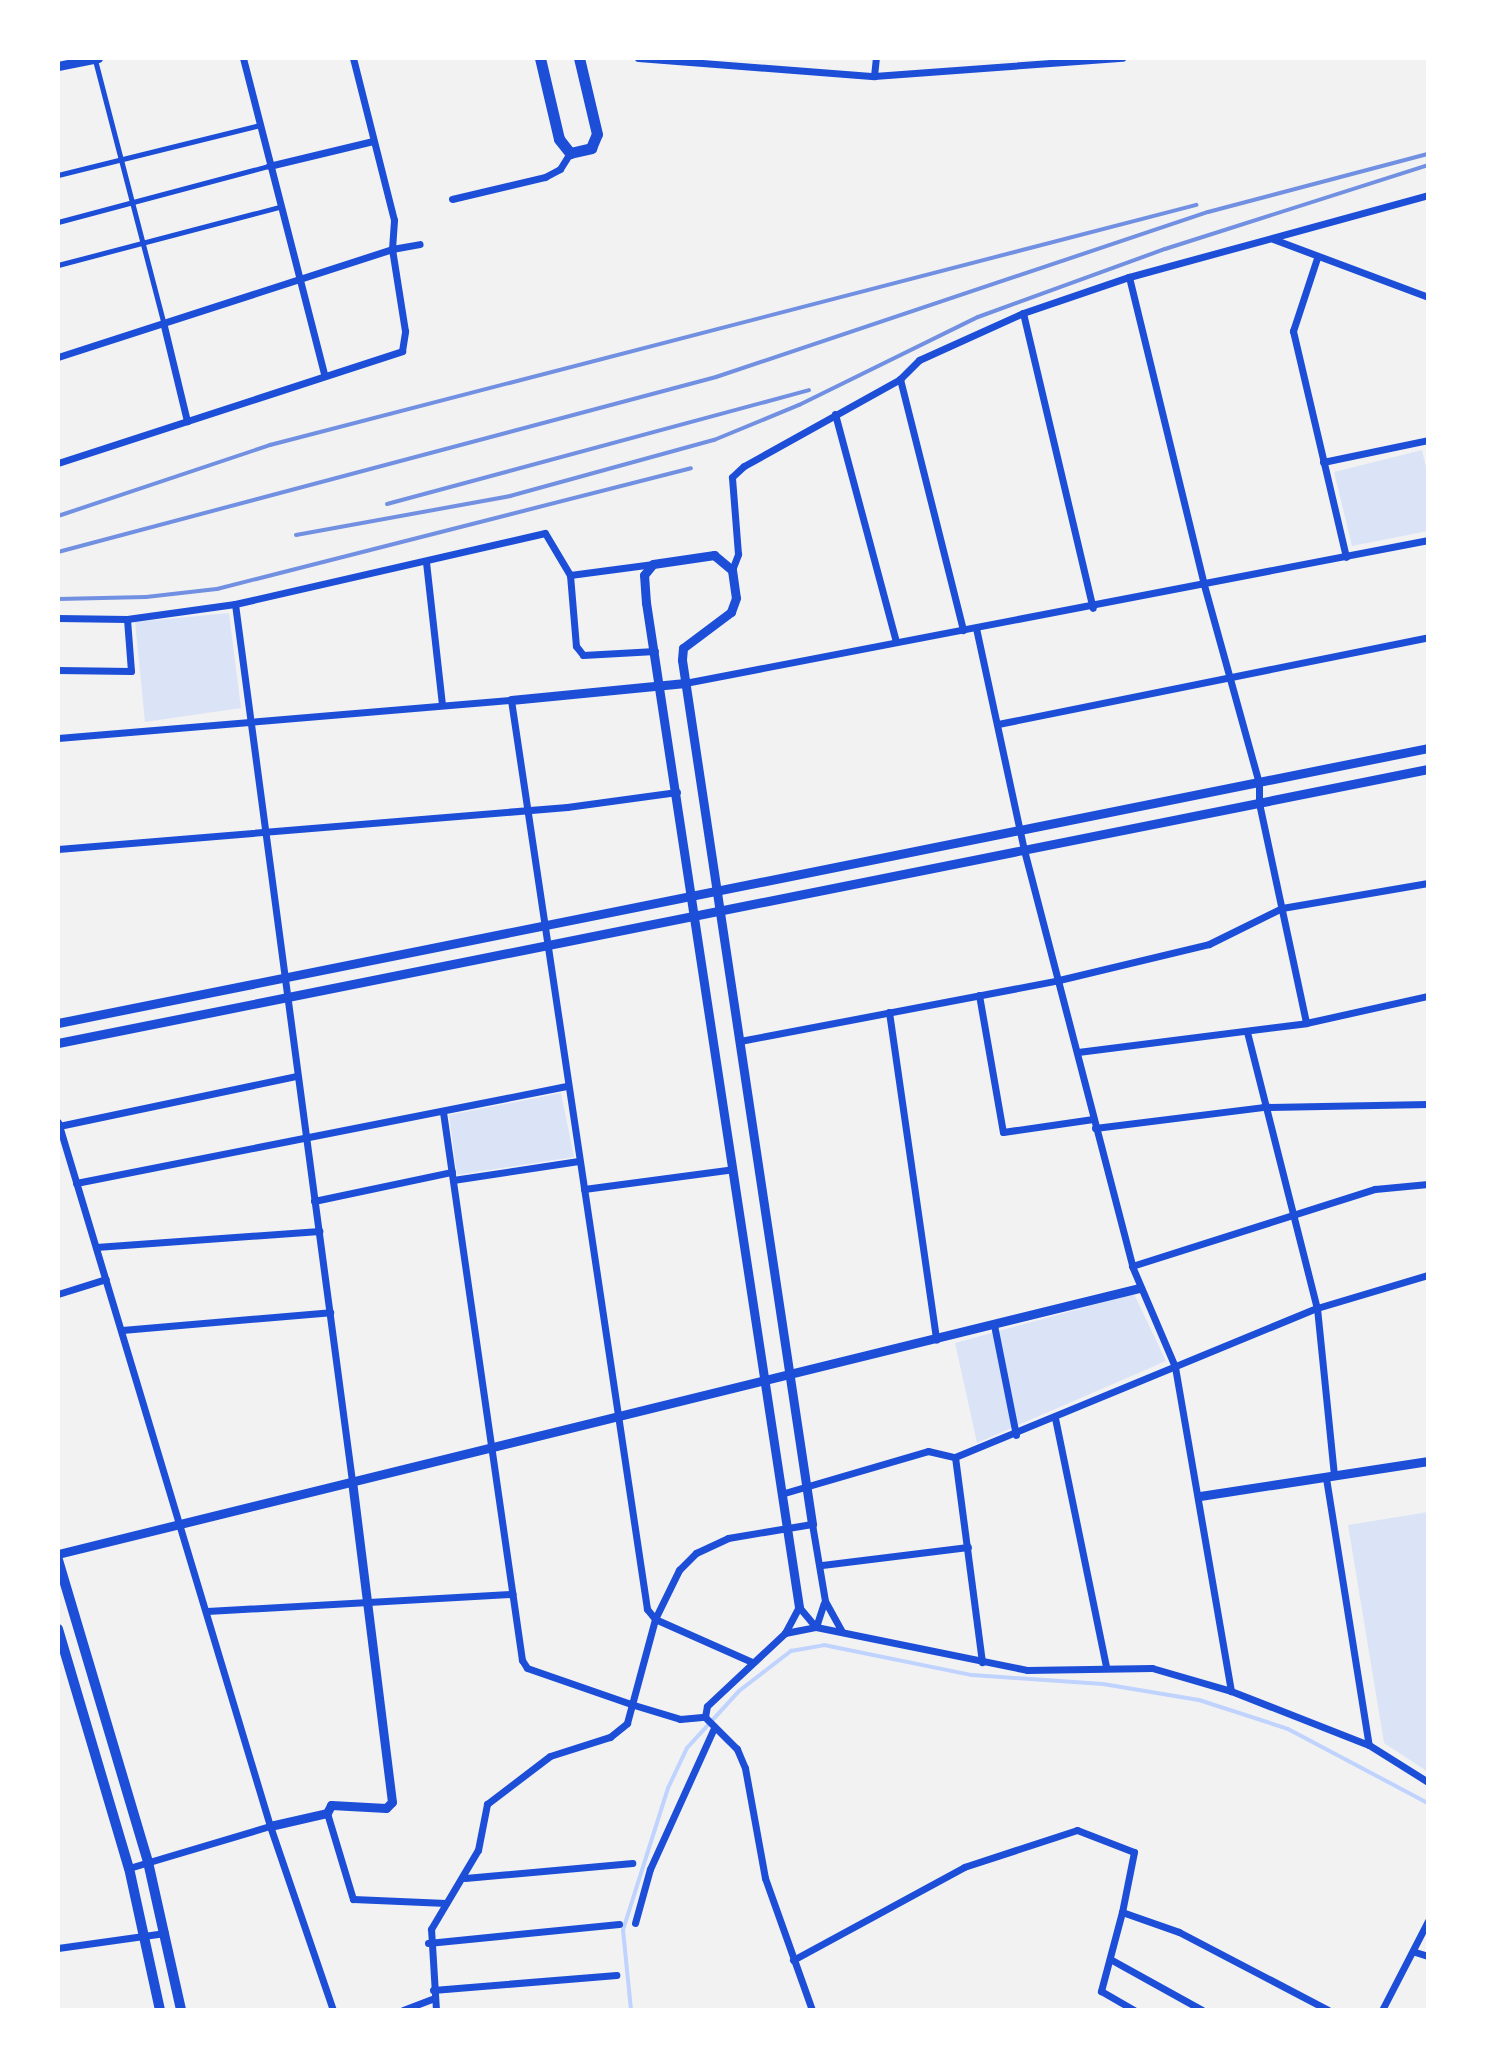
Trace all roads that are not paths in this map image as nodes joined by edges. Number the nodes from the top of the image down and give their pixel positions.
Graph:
1 (96, 58) edge
2 (243, 58) edge
3 (353, 58) edge
4 (540, 58) edge
5 (579, 58) edge
6 (638, 58) edge
7 (876, 58) edge
8 (1122, 58) edge
9 (1104, 59) edge
10 (1003, 61) edge
11 (58, 66) edge
12 (874, 76) junction
13 (260, 125) junction
14 (373, 141) junction
15 (570, 153) junction
16 (121, 158) junction
17 (269, 166) junction
18 (58, 175) edge
19 (1428, 195) edge
20 (452, 199) dead end
21 (134, 203) junction
22 (279, 207) junction
23 (58, 222) edge
24 (1271, 238) junction
25 (144, 243) junction
26 (420, 244) dead end
27 (392, 249) junction
28 (1317, 258) junction
29 (58, 265) edge
30 (1129, 277) junction
31 (299, 281) junction
32 (1428, 297) edge
33 (1023, 313) junction
34 (164, 326) junction
35 (58, 357) edge
36 (324, 374) junction
37 (900, 379) junction
38 (835, 414) junction
39 (187, 421) junction
40 (1428, 440) edge
41 (1323, 462) junction
42 (58, 463) edge
43 (1428, 540) edge
44 (1346, 557) junction
45 (426, 562) junction
46 (653, 564) junction
47 (732, 570) junction
48 (570, 575) junction
49 (1204, 585) junction
50 (235, 604) junction
51 (1093, 608) junction
52 (58, 618) edge
53 (127, 619) junction
54 (976, 628) junction
55 (963, 630) junction
56 (1428, 637) edge
57 (896, 641) junction
58 (655, 651) junction
59 (58, 670) edge
60 (1231, 678) junction
61 (685, 683) junction
62 (660, 687) junction
63 (511, 700) junction
64 (442, 704) junction
65 (251, 720) junction
66 (998, 724) junction
67 (58, 738) edge
68 (1428, 748) edge
69 (1428, 769) edge
70 (1259, 783) junction
71 (677, 792) junction
72 (1259, 803) junction
73 (525, 808) junction
74 (267, 830) junction
75 (1020, 830) junction
76 (58, 849) edge
77 (1024, 850) junction
78 (1428, 883) edge
79 (717, 892) junction
80 (693, 897) junction
81 (1282, 908) junction
82 (720, 912) junction
83 (695, 917) junction
84 (544, 925) junction
85 (547, 948) junction
86 (285, 978) junction
87 (1059, 980) junction
88 (979, 995) junction
89 (1428, 996) edge
90 (288, 998) junction
91 (889, 1012) junction
92 (58, 1023) edge
93 (1306, 1023) junction
94 (1247, 1032) junction
95 (740, 1041) junction
96 (58, 1043) edge
97 (1078, 1052) junction
98 (297, 1076) junction
99 (567, 1086) junction
100 (1428, 1104) edge
101 (1263, 1107) junction
102 (443, 1112) junction
103 (1093, 1119) junction
104 (58, 1124) edge
105 (1095, 1128) junction
106 (305, 1136) junction
107 (579, 1161) junction
108 (733, 1169) junction
109 (452, 1176) junction
110 (76, 1183) junction
111 (1428, 1184) edge
112 (584, 1189) junction
113 (314, 1201) junction
114 (1291, 1217) junction
115 (319, 1231) junction
116 (96, 1247) junction
117 (1132, 1266) junction
118 (1428, 1275) edge
119 (106, 1279) junction
120 (1139, 1288) junction
121 (58, 1294) edge
122 (1317, 1308) junction
123 (330, 1312) junction
124 (994, 1325) junction
125 (122, 1330) junction
126 (936, 1340) junction
127 (1175, 1367) junction
128 (790, 1371) junction
129 (766, 1378) junction
130 (617, 1417) junction
131 (1055, 1418) junction
132 (1016, 1435) junction
133 (492, 1448) junction
134 (955, 1457) junction
135 (1428, 1461) edge
136 (1330, 1477) junction
137 (352, 1481) junction
138 (807, 1489) junction
139 (781, 1494) junction
140 (1200, 1496) junction
141 (812, 1524) junction
142 (178, 1526) junction
143 (786, 1528) junction
144 (968, 1547) junction
145 (58, 1557) edge
146 (822, 1565) junction
147 (513, 1594) junction
148 (825, 1601) junction
149 (369, 1603) junction
150 (799, 1607) junction
151 (207, 1611) junction
152 (655, 1619) junction
153 (816, 1627) junction
154 (58, 1629) edge
155 (785, 1633) junction
156 (844, 1633) junction
157 (752, 1662) junction
158 (982, 1662) junction
159 (1106, 1667) junction
160 (1231, 1691) junction
161 (634, 1705) junction
162 (705, 1717) junction
163 (713, 1730) junction
164 (1369, 1745) junction
165 (1428, 1782) edge
166 (327, 1813) junction
167 (270, 1826) junction
168 (148, 1862) junction
169 (632, 1863) dead end
170 (129, 1868) junction
171 (465, 1878) junction
172 (446, 1903) junction
173 (1122, 1912) junction
174 (1428, 1921) edge
175 (635, 1923) dead end
176 (619, 1924) dead end
177 (165, 1933) junction
178 (145, 1936) junction
179 (428, 1943) junction
180 (58, 1948) edge
181 (1415, 1952) junction
182 (1428, 1956) edge
183 (1110, 1959) junction
184 (793, 1960) junction
185 (616, 1975) dead end
186 (433, 1994) junction
187 (160, 2010) edge
188 (181, 2010) edge
189 (333, 2010) edge
190 (403, 2010) edge
191 (436, 2010) edge
192 (812, 2010) edge
193 (1134, 2010) edge
194 (1202, 2010) edge
195 (1328, 2010) edge
196 (1382, 2010) edge

1 - 11 street
1 - 16 street
2 - 13 street
3 - 14 street
4 - 15 main road
5 - 15 main road
6 - 12 street
7 - 12 street
8 - 9 street
9 - 10 street
10 - 12 street
13 - 16 street
13 - 17 street
14 - 17 street
14 - 27 street
15 - 20 street
16 - 18 street
16 - 21 street
17 - 21 street
17 - 22 street
19 - 24 street
21 - 23 street
21 - 25 street
22 - 25 street
22 - 31 street
24 - 28 street
24 - 30 street
25 - 29 street
25 - 34 street
26 - 27 street
27 - 31 street
27 - 36 street
28 - 32 street
28 - 41 street
30 - 33 street
30 - 49 street
31 - 34 street
31 - 36 street
33 - 37 street
33 - 51 street
34 - 35 street
34 - 39 street
36 - 39 street
37 - 38 street
37 - 55 street
38 - 47 street
38 - 57 street
39 - 42 street
40 - 41 street
41 - 44 street
43 - 44 street
44 - 49 street
45 - 48 street
45 - 50 street
45 - 64 street
46 - 47 street
46 - 48 street
46 - 58 street
47 - 61 street
48 - 58 street
49 - 51 street
49 - 60 street
50 - 53 street
50 - 65 street
51 - 54 street
52 - 53 street
53 - 59 street
54 - 55 street
54 - 66 street
55 - 57 street
56 - 60 street
57 - 61 street
58 - 62 street
60 - 66 street
60 - 70 street
61 - 62 street
61 - 79 street
62 - 63 street
62 - 71 street
63 - 64 street
63 - 73 street
64 - 65 street
65 - 67 street
65 - 74 street
66 - 75 street
68 - 70 street
69 - 72 street
70 - 72 street
70 - 75 street
71 - 73 street
71 - 80 street
72 - 77 street
72 - 81 street
73 - 74 street
73 - 84 street
74 - 76 street
74 - 86 street
75 - 77 street
75 - 79 street
77 - 82 street
77 - 87 street
78 - 81 street
79 - 80 street
79 - 82 street
80 - 83 street
80 - 84 street
81 - 87 street
81 - 93 street
82 - 83 street
82 - 95 street
83 - 85 street
83 - 108 street
84 - 85 street
84 - 86 street
85 - 90 street
85 - 99 street
86 - 90 street
86 - 92 street
87 - 88 street
87 - 97 street
88 - 91 street
88 - 103 street
89 - 93 street
90 - 96 street
90 - 98 street
91 - 95 street
91 - 126 street
93 - 94 street
94 - 97 street
94 - 101 street
95 - 128 street
97 - 103 street
98 - 104 street
98 - 106 street
99 - 102 street
99 - 107 street
100 - 101 street
101 - 105 street
101 - 114 street
102 - 106 street
102 - 109 street
103 - 105 street
104 - 110 street
105 - 117 street
106 - 110 street
106 - 113 street
107 - 109 street
107 - 112 street
108 - 112 street
108 - 129 street
109 - 113 street
109 - 133 street
110 - 116 street
111 - 114 street
112 - 130 street
113 - 115 street
114 - 117 street
114 - 122 street
115 - 116 street
115 - 123 street
116 - 119 street
117 - 120 street
118 - 122 street
119 - 121 street
119 - 125 street
120 - 124 street
120 - 127 street
122 - 127 street
122 - 136 street
123 - 125 street
123 - 137 street
124 - 126 street
124 - 132 street
125 - 142 street
126 - 128 street
127 - 131 street
127 - 140 street
128 - 129 street
128 - 138 street
129 - 130 street
129 - 139 street
130 - 133 street
130 - 152 street
131 - 132 street
131 - 159 street
132 - 134 street
133 - 137 street
133 - 147 street
134 - 138 street
134 - 144 street
135 - 136 street
136 - 140 street
136 - 164 street
137 - 142 street
137 - 149 street
138 - 139 street
138 - 141 street
139 - 143 street
140 - 160 street
141 - 143 street
141 - 146 street
142 - 145 street
142 - 151 street
143 - 150 street
143 - 152 street
144 - 146 street
144 - 158 street
145 - 168 main road
146 - 148 street
147 - 149 street
147 - 161 street
148 - 153 street
148 - 156 street
149 - 151 street
149 - 166 street
150 - 153 street
150 - 155 street
151 - 167 street
152 - 157 street
152 - 161 street
153 - 155 street
153 - 156 street
154 - 170 main road
155 - 157 street
156 - 158 street
157 - 162 street
158 - 159 street
159 - 160 street
160 - 164 street
161 - 162 street
161 - 171 street
162 - 163 street
163 - 175 street
163 - 184 street
164 - 165 street
166 - 167 street
166 - 172 street
167 - 168 street
167 - 189 street
168 - 170 street
168 - 177 main road
169 - 171 street
170 - 178 main road
171 - 172 street
172 - 179 street
173 - 183 street
173 - 184 street
173 - 195 street
174 - 181 street
176 - 179 street
177 - 178 street
177 - 188 main road
178 - 180 street
178 - 187 main road
179 - 186 street
181 - 182 street
181 - 196 street
183 - 193 street
183 - 194 street
184 - 192 street
185 - 186 street
186 - 190 street
186 - 191 street

